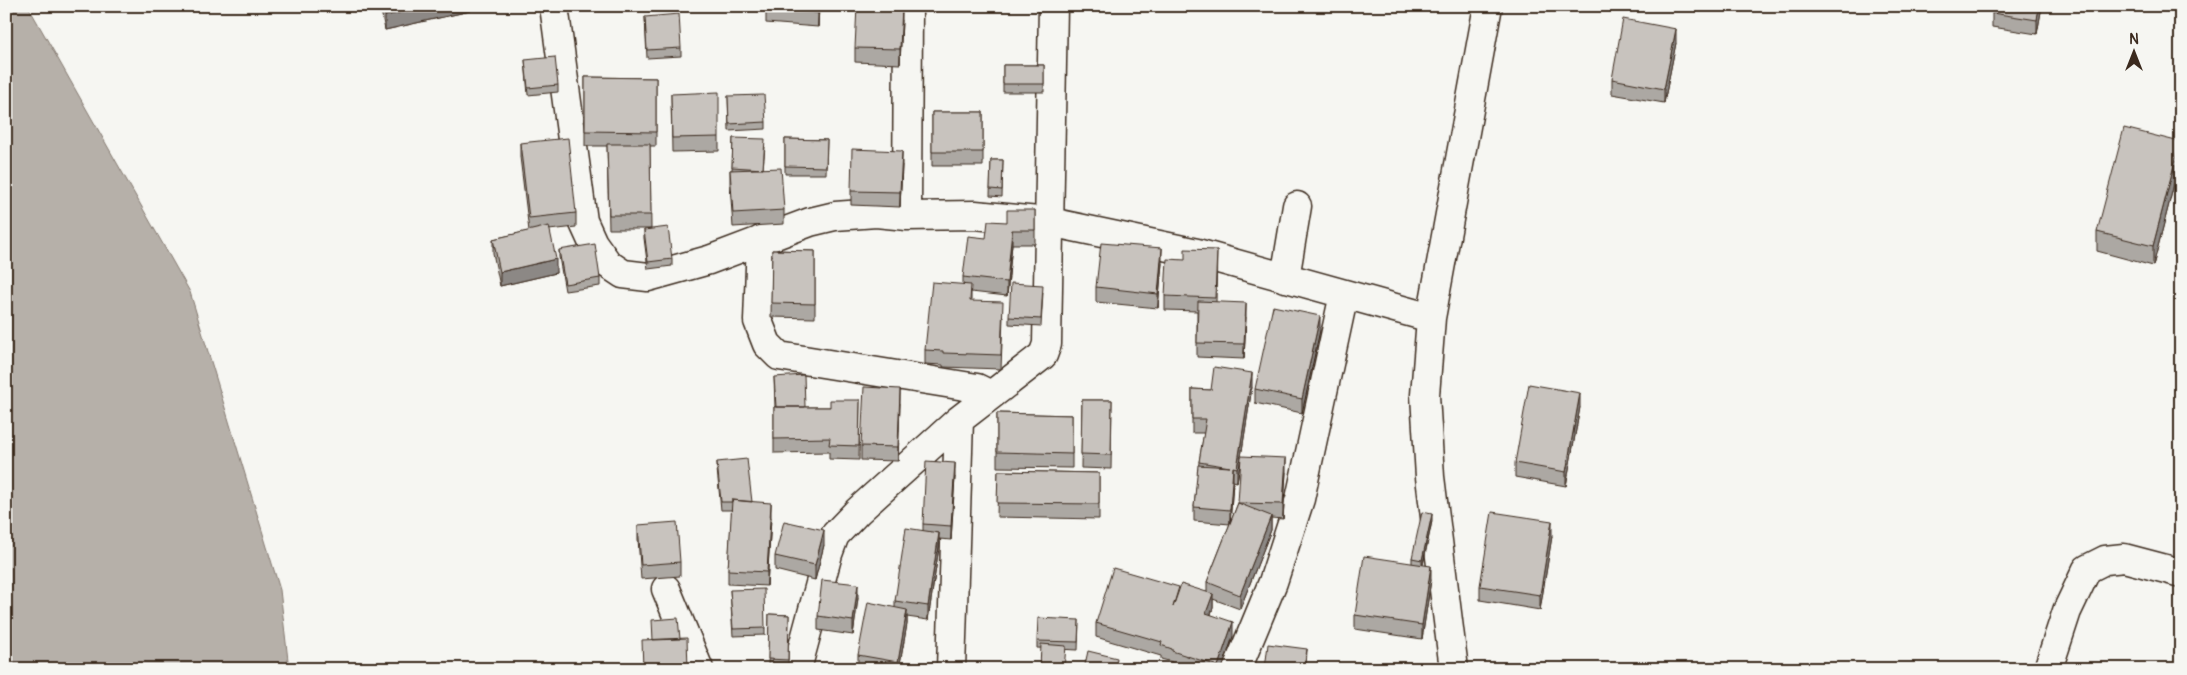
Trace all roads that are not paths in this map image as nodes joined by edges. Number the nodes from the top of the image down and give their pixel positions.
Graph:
1 (554, 6) edge
2 (908, 6) edge
3 (1053, 6) edge
4 (1488, 6) edge
5 (1297, 206) dead end
6 (907, 216) junction
7 (1050, 222) junction
8 (761, 240) junction
9 (1285, 278) junction
10 (1344, 294) junction
11 (1431, 318) junction
12 (991, 395) junction
13 (959, 420) junction
14 (2181, 573) edge
15 (666, 589) dead end
16 (699, 669) edge
17 (797, 669) edge
18 (951, 669) edge
19 (1237, 669) edge
20 (1454, 669) edge
21 (2048, 669) edge

1 - 8 street
2 - 6 street
3 - 7 street
4 - 11 street
5 - 9 street
6 - 7 street
6 - 8 street
7 - 9 street
7 - 12 street
8 - 12 street
9 - 10 street
10 - 11 street
10 - 19 street
11 - 20 street
12 - 13 street
13 - 17 street
13 - 18 street
14 - 21 street
15 - 16 street

